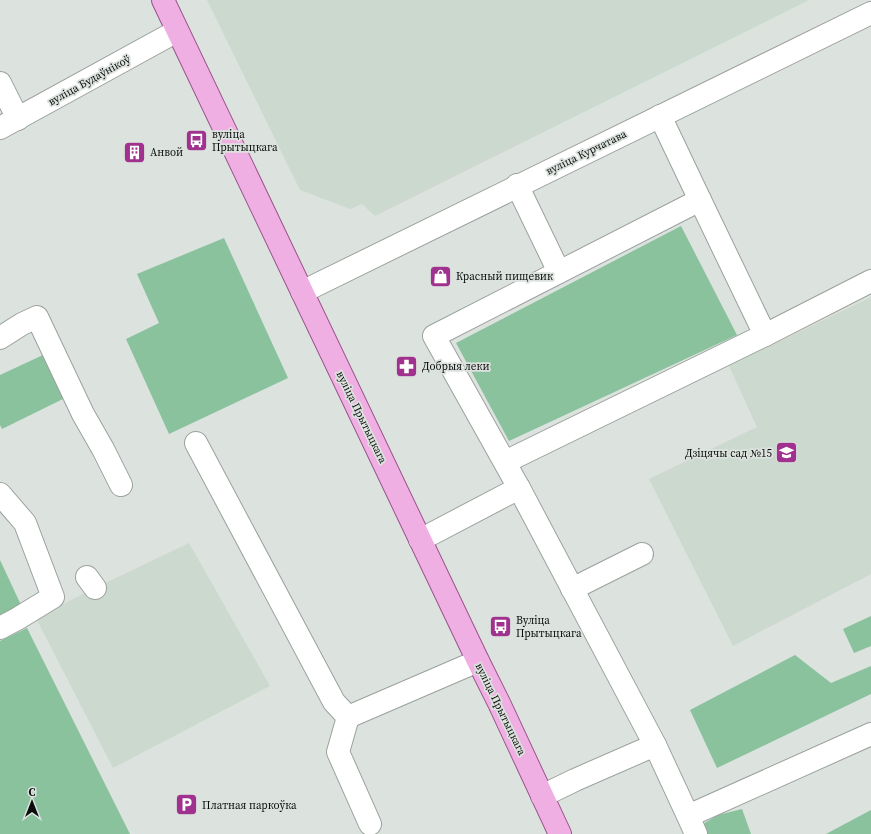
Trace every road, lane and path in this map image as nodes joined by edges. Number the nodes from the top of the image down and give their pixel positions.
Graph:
1 (163, 0) edge
2 (871, 13) edge
3 (177, 31) junction
4 (0, 83) edge
5 (660, 116) junction
6 (9, 124) edge
7 (517, 185) junction
8 (700, 200) junction
9 (559, 272) junction
10 (871, 281) edge
11 (302, 292) junction
12 (765, 335) junction
13 (0, 338) edge
14 (196, 443) dead end
15 (505, 462) junction
16 (121, 485) dead end
17 (519, 488) junction
18 (3, 502) edge
19 (420, 540) junction
20 (642, 554) dead end
21 (572, 588) junction
22 (0, 628) edge
23 (478, 661) junction
24 (348, 717) junction
25 (871, 734) edge
26 (655, 745) junction
27 (542, 796) junction
28 (370, 824) dead end
29 (692, 825) edge
30 (560, 834) edge

1 - 3 main road, вуліца Прытыцкага
2 - 5 street, вуліца Курчатава
3 - 6 street, вуліца Будаўнікоў
3 - 11 main road, вуліца Прытыцкага
4 - 6 street
5 - 7 street, вуліца Курчатава
5 - 8 street
7 - 9 street
7 - 11 street, вуліца Курчатава
8 - 9 street
8 - 12 street
9 - 15 street
10 - 12 street
11 - 19 main road, вуліца Прытыцкага
12 - 15 street
13 - 16 street
14 - 24 street
15 - 17 street
17 - 19 street
17 - 21 street
18 - 22 street
19 - 23 main road, вуліца Прытыцкага
20 - 21 street
21 - 26 street
23 - 24 street
23 - 27 main road, вуліца Прытыцкага
24 - 28 street
25 - 29 street
26 - 27 street
26 - 29 street
27 - 30 main road, вуліца Прытыцкага

